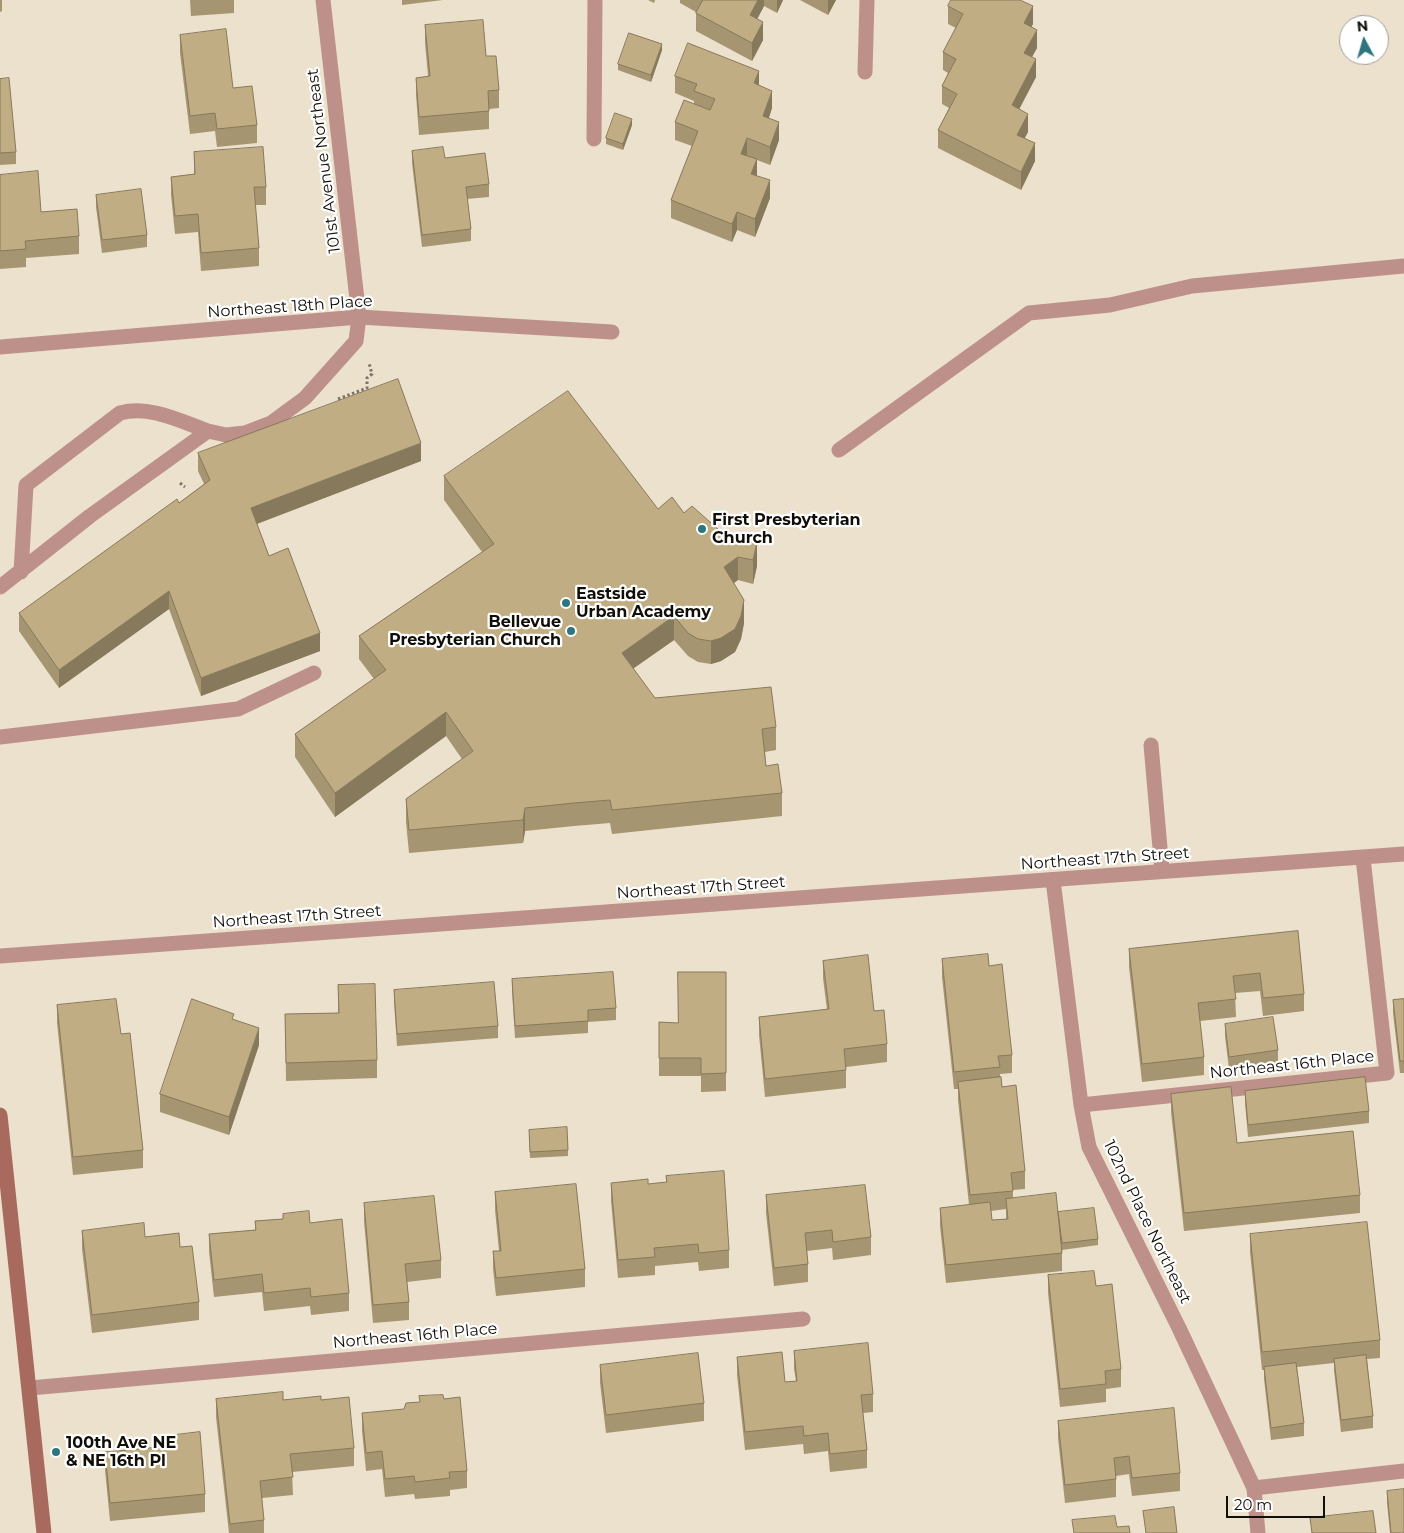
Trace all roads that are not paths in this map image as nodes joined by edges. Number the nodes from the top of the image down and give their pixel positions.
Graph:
1 (323, 0) edge
2 (595, 0) edge
3 (867, 0) edge
4 (865, 72) dead end
5 (594, 139) dead end
6 (1404, 266) edge
7 (360, 317) junction
8 (612, 332) dead end
9 (0, 347) edge
10 (208, 431) junction
11 (839, 450) dead end
12 (21, 572) junction
13 (0, 587) edge
14 (314, 673) dead end
15 (0, 736) edge
16 (1151, 744) dead end
17 (1404, 854) edge
18 (1363, 858) junction
19 (1162, 872) junction
20 (1053, 880) junction
21 (0, 956) edge
22 (1081, 1105) junction
23 (0, 1115) edge
24 (1, 1137) edge
25 (803, 1319) dead end
26 (30, 1388) junction
27 (1404, 1471) edge
28 (1254, 1488) junction
29 (44, 1533) edge
30 (1258, 1533) edge

1 - 7 street, 101st Avenue Northeast
2 - 5 street
3 - 4 street
6 - 11 street
7 - 8 street, Northeast 18th Place
7 - 9 street, Northeast 18th Place
7 - 10 street, 101st Avenue Northeast
10 - 12 street
10 - 12 street, 101st Avenue Northeast
12 - 13 street
14 - 15 street
16 - 19 street
17 - 18 street, Northeast 17th Street
18 - 19 street, Northeast 17th Street
18 - 22 street, Northeast 16th Place
19 - 20 street, Northeast 17th Street
20 - 21 street, Northeast 17th Street
20 - 22 street, 102nd Place Northeast
22 - 28 street, 102nd Place Northeast
23 - 24 street
24 - 26 street
25 - 26 street, Northeast 16th Place
26 - 29 street
27 - 28 street
28 - 30 street, 102nd Place Northeast

